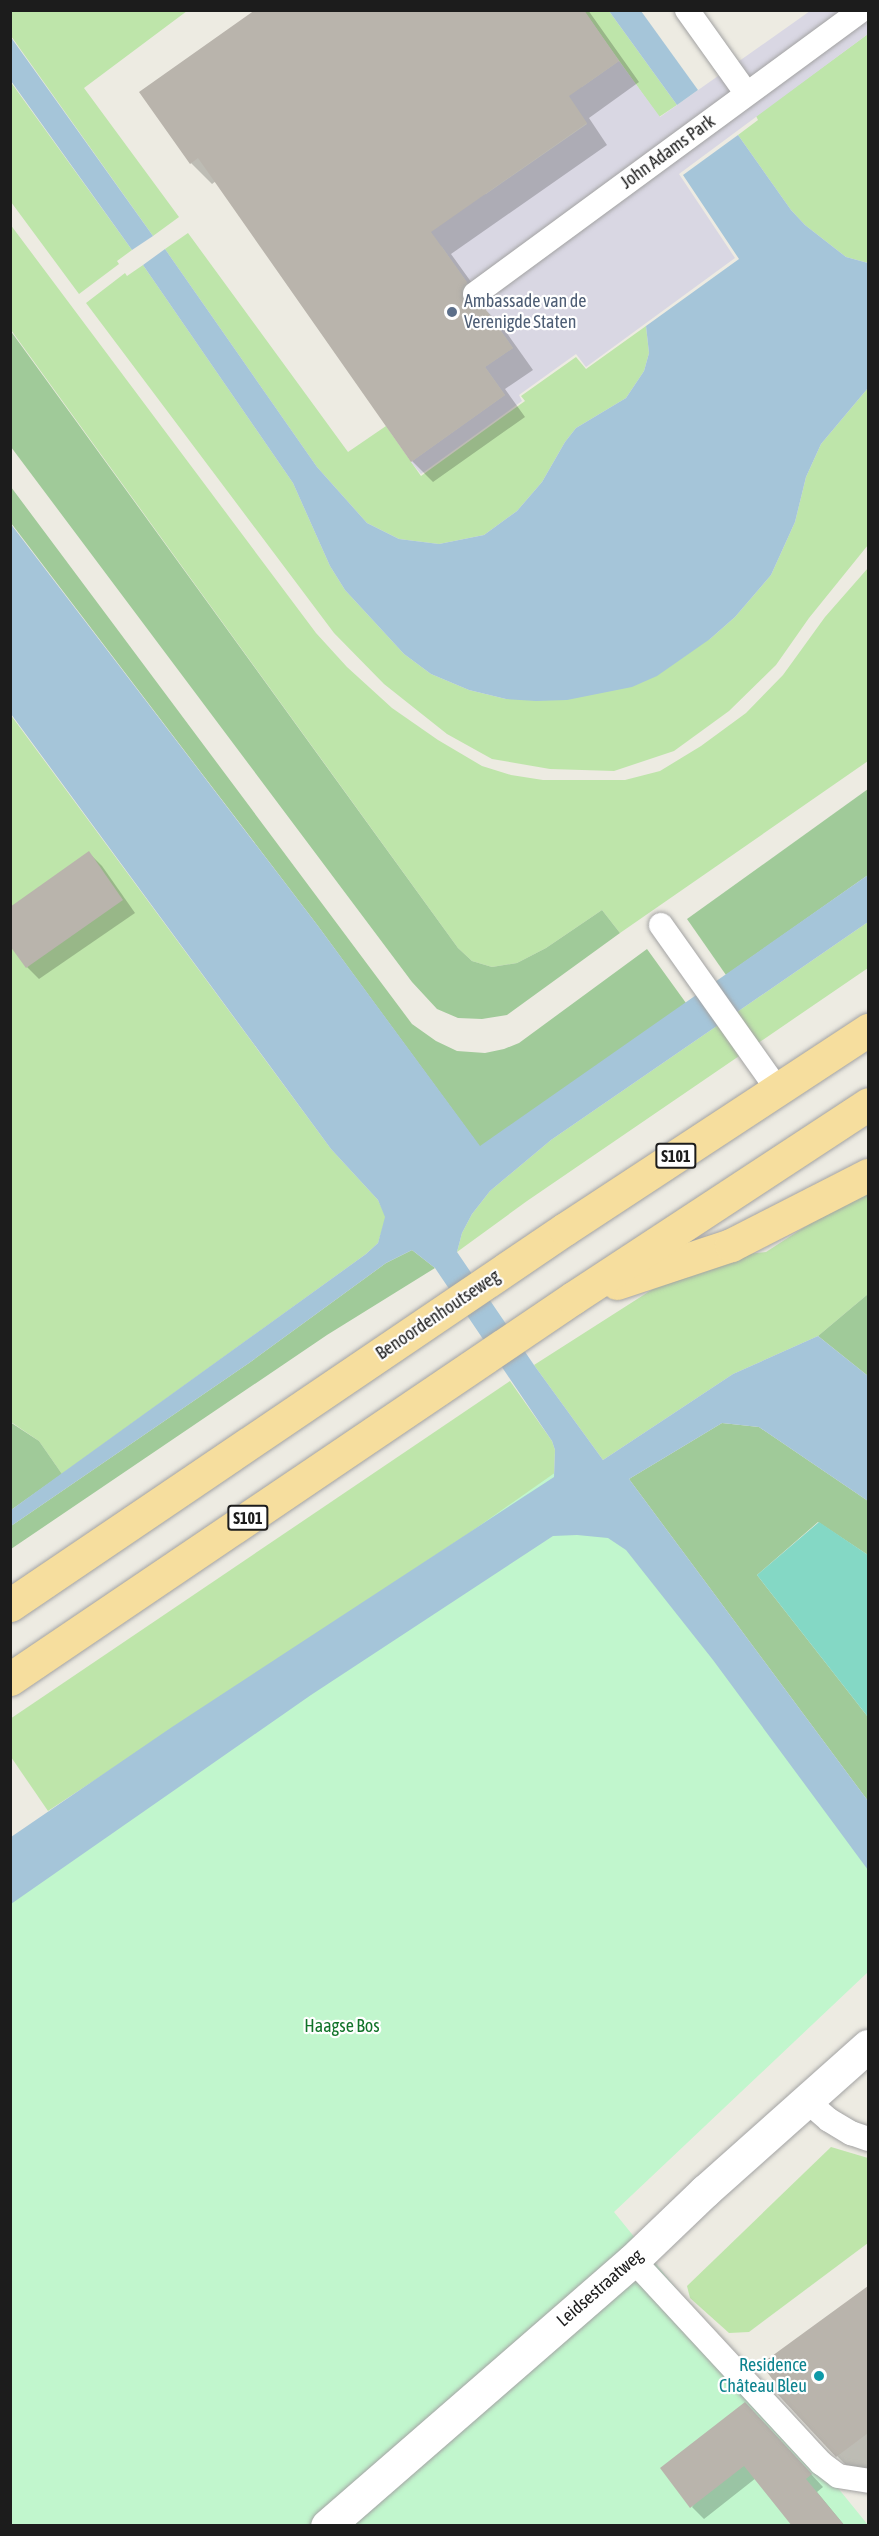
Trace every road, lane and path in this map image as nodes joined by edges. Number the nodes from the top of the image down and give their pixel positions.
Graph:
1 (687, 10) edge
2 (862, 10) edge
3 (747, 94) junction
4 (475, 294) dead end
5 (661, 925) dead end
6 (868, 1030) edge
7 (778, 1090) junction
8 (868, 1104) edge
9 (868, 1175) edge
10 (573, 1298) junction
11 (10, 1605) edge
12 (10, 1678) edge
13 (868, 2046) edge
14 (807, 2101) junction
15 (868, 2139) edge
16 (633, 2260) junction
17 (868, 2481) edge
18 (327, 2526) edge

1 - 3 lane
2 - 3 lane, John Adams Park
3 - 4 lane, John Adams Park
5 - 7 lane
6 - 7 main road, Benoordenhoutseweg / S101
7 - 11 main road, Benoordenhoutseweg / S101
8 - 10 main road, S101
9 - 10 main road
10 - 12 main road, S101
13 - 14 street, Leidsestraatweg
14 - 15 lane
14 - 16 street, Leidsestraatweg
16 - 17 lane
16 - 18 street, Leidsestraatweg

